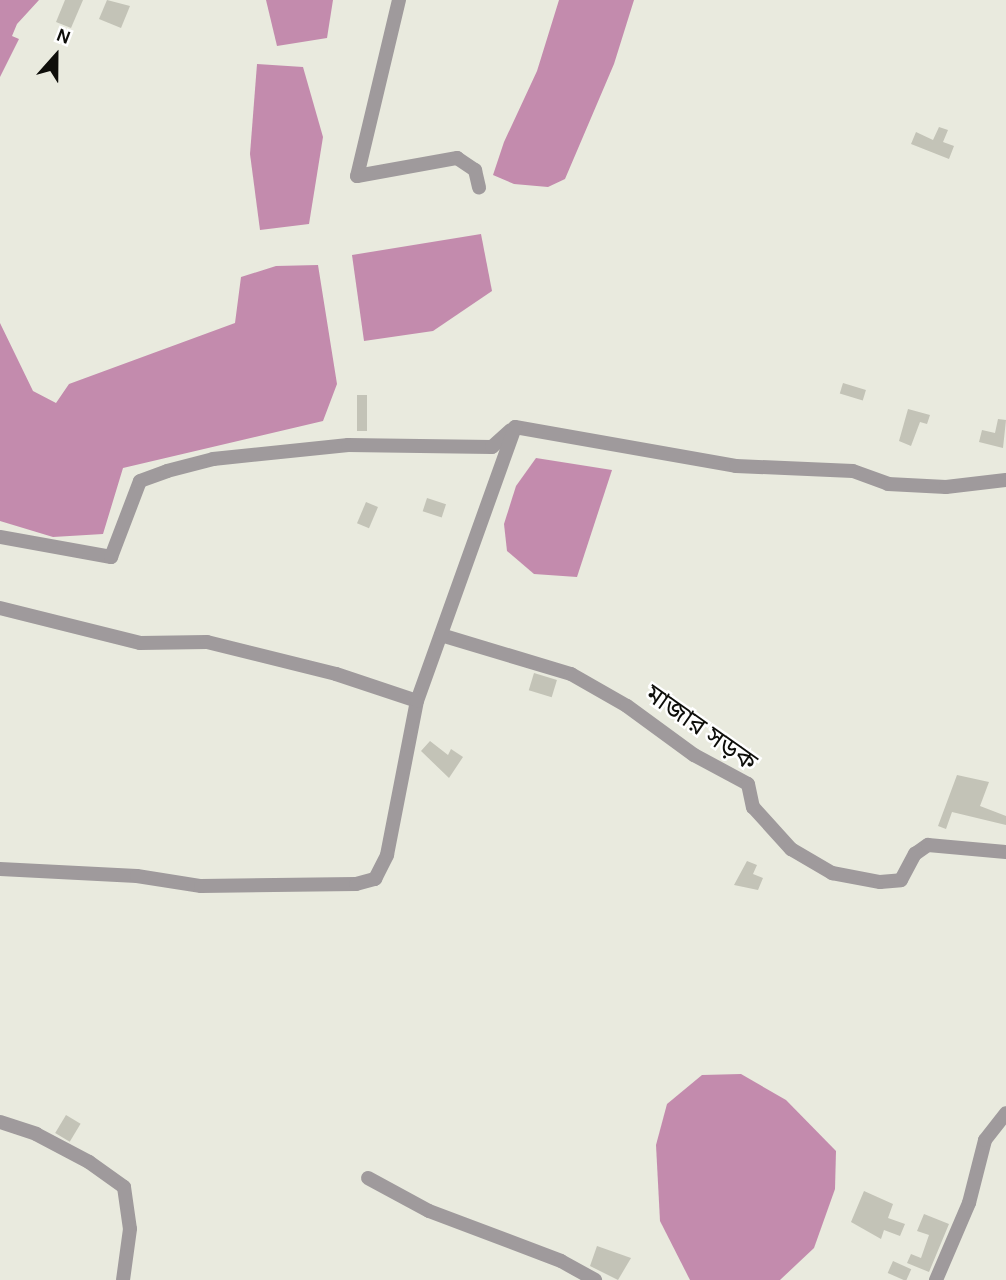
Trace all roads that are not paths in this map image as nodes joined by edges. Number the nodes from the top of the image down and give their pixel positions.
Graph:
1 (399, 0) edge
2 (479, 188) dead end
3 (515, 426) junction
4 (1006, 480) edge
5 (0, 537) edge
6 (0, 608) edge
7 (441, 635) junction
8 (417, 701) junction
9 (1006, 852) edge
10 (0, 869) edge
11 (1006, 1113) edge
12 (0, 1122) edge
13 (368, 1178) dead end
14 (123, 1280) edge
15 (595, 1280) edge
16 (936, 1280) edge

1 - 2 street
3 - 4 street
3 - 5 street
3 - 7 street
6 - 8 street
7 - 8 street
7 - 9 street, মাজার সড়ক
8 - 10 street
11 - 16 street
12 - 14 street
13 - 15 street

